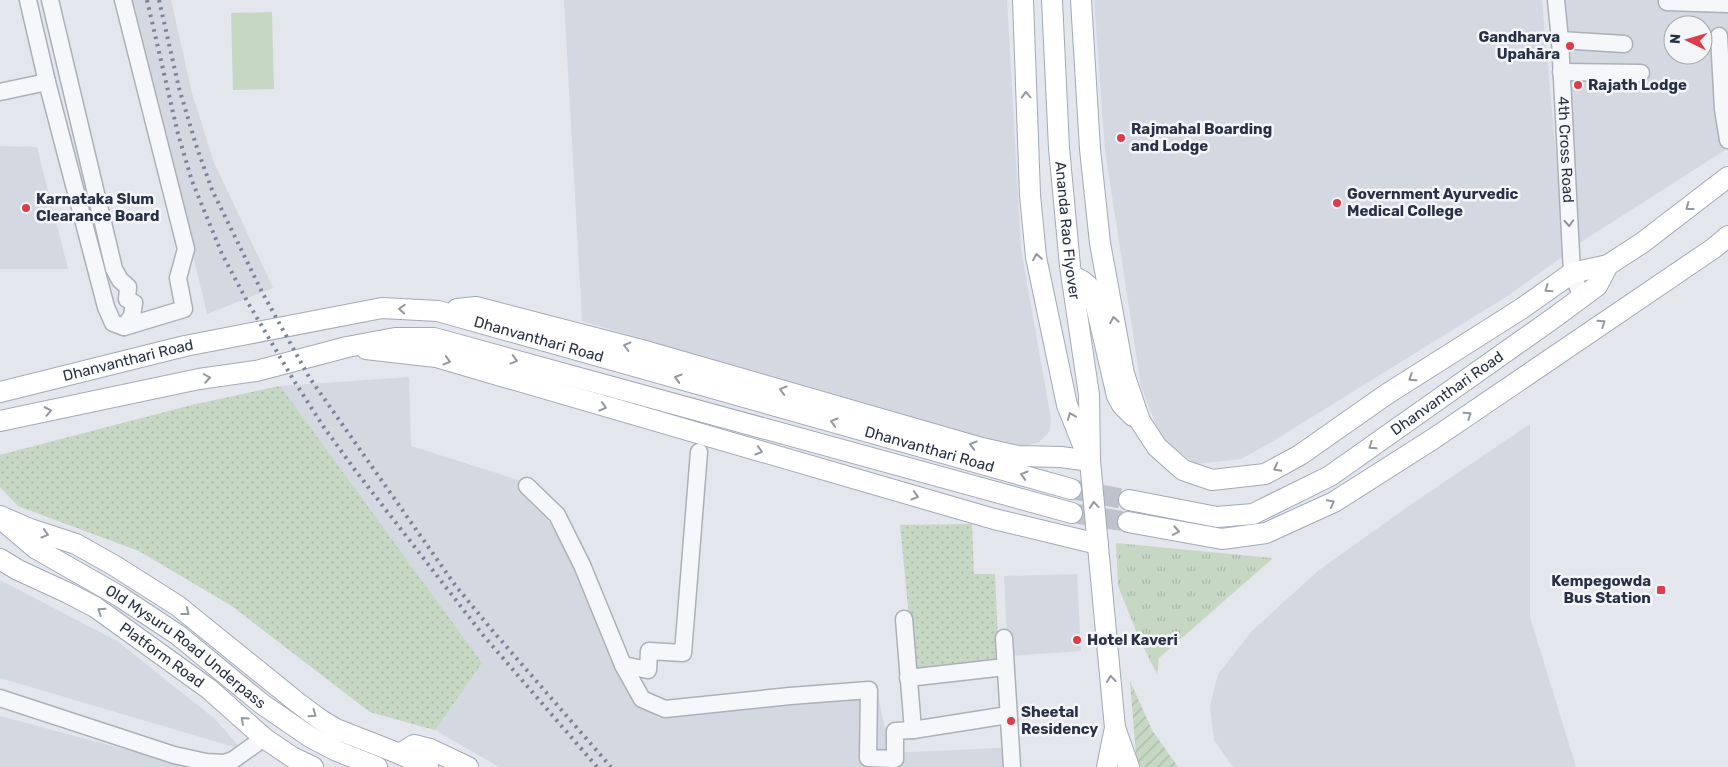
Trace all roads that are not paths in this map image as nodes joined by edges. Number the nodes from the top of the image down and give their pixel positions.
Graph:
1 (28, 0) edge
2 (50, 0) edge
3 (123, 0) edge
4 (1022, 0) edge
5 (1080, 0) edge
6 (1556, 0) edge
7 (1667, 2) dead end
8 (1052, 3) edge
9 (1728, 4) edge
10 (1719, 36) dead end
11 (1560, 40) junction
12 (1624, 44) dead end
13 (1561, 72) junction
14 (1641, 73) dead end
15 (47, 82) junction
16 (0, 92) edge
17 (1728, 140) edge
18 (1728, 177) edge
19 (1728, 236) edge
20 (1608, 265) junction
21 (1572, 273) junction
22 (1072, 276) junction
23 (1582, 297) junction
24 (438, 311) junction
25 (124, 327) junction
26 (347, 347) junction
27 (0, 392) edge
28 (0, 421) edge
29 (1140, 421) junction
30 (699, 452) dead end
31 (1091, 470) junction
32 (527, 486) dead end
33 (1071, 488) tunnel mouth
34 (1129, 500) tunnel mouth
35 (1072, 513) tunnel mouth
36 (0, 517) edge
37 (1128, 522) tunnel mouth
38 (1098, 544) junction
39 (0, 559) edge
40 (904, 619) dead end
41 (1004, 638) dead end
42 (623, 665) junction
43 (1005, 667) junction
44 (908, 678) junction
45 (0, 698) edge
46 (1008, 715) junction
47 (1115, 728) junction
48 (913, 730) junction
49 (264, 738) junction
50 (433, 760) edge
51 (313, 767) edge
52 (377, 767) edge
53 (468, 767) edge
54 (1012, 767) edge
55 (1107, 767) edge
56 (1130, 767) edge

1 - 15 street
2 - 25 street
3 - 25 street
31 -> 4 main road
29 -> 5 main road
6 - 11 street, 4th Cross Road
7 - 9 street
8 - 22 main road, Ananda Rao Flyover
10 - 17 street
11 - 12 street
11 - 13 street, 4th Cross Road
13 - 14 street
13 -> 21 street, 4th Cross Road
15 - 16 street
15 - 25 street
18 -> 20 main road, Dhanvanthari Road
37 -> 19 main road, Dhanvanthari Road
20 - 21 main road
20 - 23 main road, Dhanvanthari Road
21 - 23 street, 4th Cross Road
21 -> 29 main road
22 - 29 main road
22 - 31 main road, Ananda Rao Flyover
23 -> 34 main road, Dhanvanthari Road
24 -> 27 main road, Dhanvanthari Road
31 -> 24 main road
33 -> 24 main road, Dhanvanthari Road
28 -> 26 main road, Dhanvanthari Road
26 -> 35 main road, Dhanvanthari Road
26 -> 38 main road
30 - 42 street
38 -> 31 main road
32 - 42 street
36 -> 50 main road
36 - 52 main road, Old Mysuru Road Underpass
47 -> 38 main road
49 -> 39 main road, Platform Road
40 - 44 street
41 - 43 street
42 - 48 street
43 - 44 street
43 - 46 street
44 - 48 street
45 - 49 street
46 - 48 street
46 - 54 street
47 - 55 main road
47 - 56 main road
49 - 51 main road, Platform Road
50 - 53 main road

